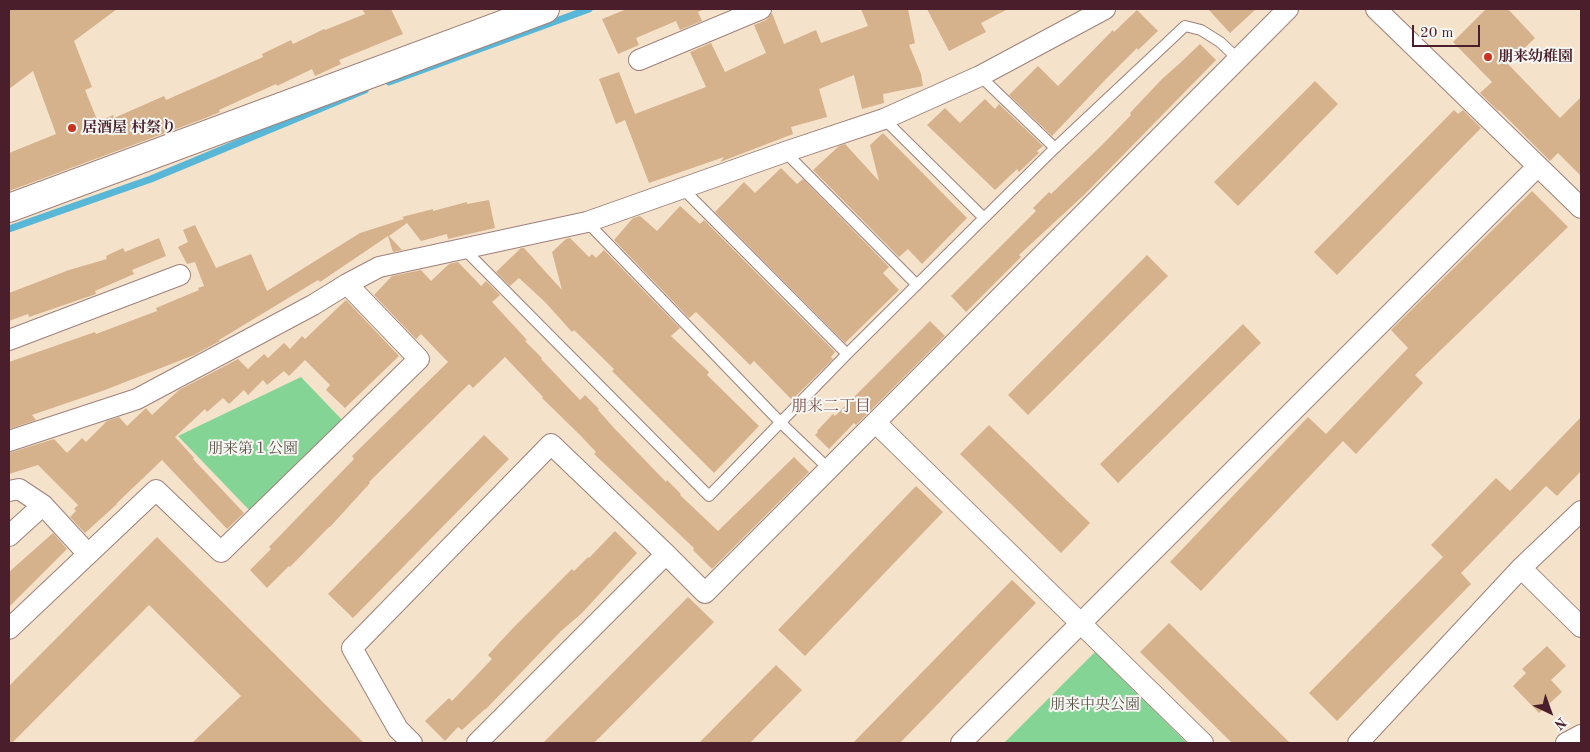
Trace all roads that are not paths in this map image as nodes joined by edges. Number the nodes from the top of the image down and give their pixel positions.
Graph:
1 (545, 9) edge
2 (761, 9) edge
3 (1105, 9) edge
4 (1288, 9) edge
5 (1376, 9) edge
6 (1238, 59) junction
7 (639, 60) dead end
8 (980, 76) junction
9 (884, 119) junction
10 (1055, 148) junction
11 (785, 152) junction
12 (1537, 166) junction
13 (682, 188) junction
14 (9, 208) edge
15 (1581, 208) edge
16 (984, 218) junction
17 (586, 222) junction
18 (463, 248) junction
19 (180, 275) dead end
20 (347, 284) junction
21 (917, 285) junction
22 (9, 340) edge
23 (848, 354) junction
24 (781, 423) junction
25 (876, 423) junction
26 (9, 440) edge
27 (830, 469) junction
28 (9, 492) edge
29 (43, 505) junction
30 (1581, 511) edge
31 (9, 536) edge
32 (88, 554) junction
33 (666, 554) junction
34 (1522, 568) junction
35 (1081, 623) junction
36 (1581, 627) edge
37 (9, 629) edge
38 (1581, 735) edge
39 (412, 743) edge
40 (478, 743) edge
41 (961, 743) edge
42 (1203, 743) edge
43 (1358, 743) edge
44 (1566, 743) edge

1 - 14 street
2 - 7 street
3 - 8 street
4 - 6 street
5 - 12 street
6 - 10 lane
6 - 25 street
8 - 9 street
8 - 10 lane
9 - 11 street
9 - 16 lane
10 - 16 lane
11 - 13 street
11 - 21 lane
12 - 15 street
12 - 35 street
13 - 17 street
13 - 23 lane
16 - 21 lane
17 - 18 street
17 - 24 lane
18 - 20 street
18 - 24 lane
19 - 22 street
20 - 26 street
20 - 32 street
21 - 23 lane
23 - 24 lane
24 - 27 lane
25 - 27 street
25 - 35 street
27 - 33 street
28 - 29 street
29 - 31 street
29 - 32 street
30 - 34 street
32 - 37 street
33 - 39 street
33 - 40 street
34 - 36 street
34 - 43 street
35 - 41 street
35 - 42 street
38 - 44 street

